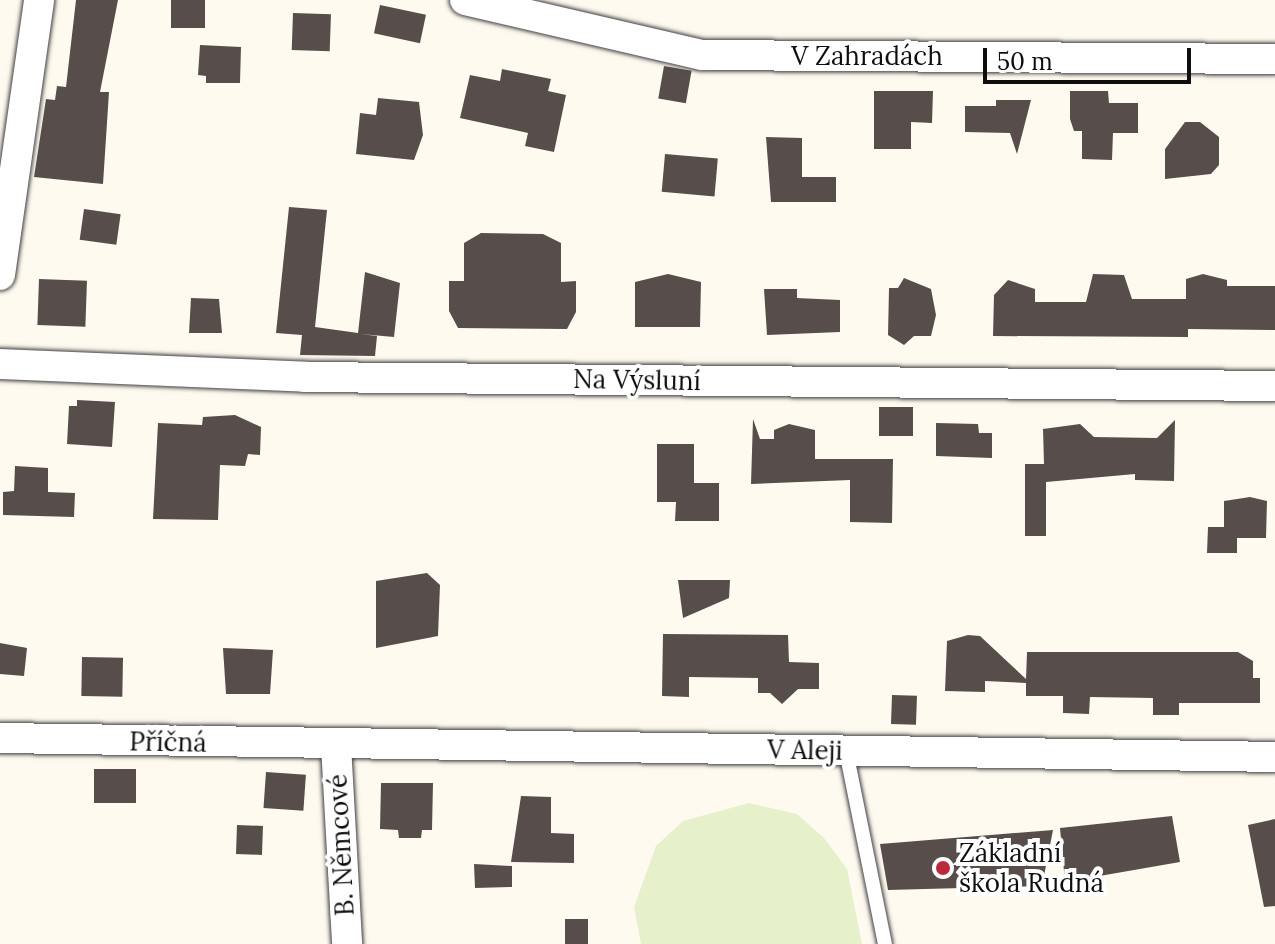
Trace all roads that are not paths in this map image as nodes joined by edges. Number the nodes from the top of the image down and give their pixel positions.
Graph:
1 (39, 0) edge
2 (465, 0) edge
3 (510, 4) edge
4 (1275, 59) edge
5 (0, 275) edge
6 (0, 364) edge
7 (1275, 386) edge
8 (0, 738) edge
9 (336, 745) junction
10 (846, 751) junction
11 (1275, 757) edge
12 (347, 944) edge
13 (885, 944) edge

1 - 5 street
2 - 3 street, V Zahradách
3 - 4 street, V Zahradách
6 - 7 street, Na Výsluní
8 - 9 street, Příčná
9 - 10 street, V Aleji
9 - 12 street, B. Němcové
10 - 11 street, V Aleji
10 - 13 lane

